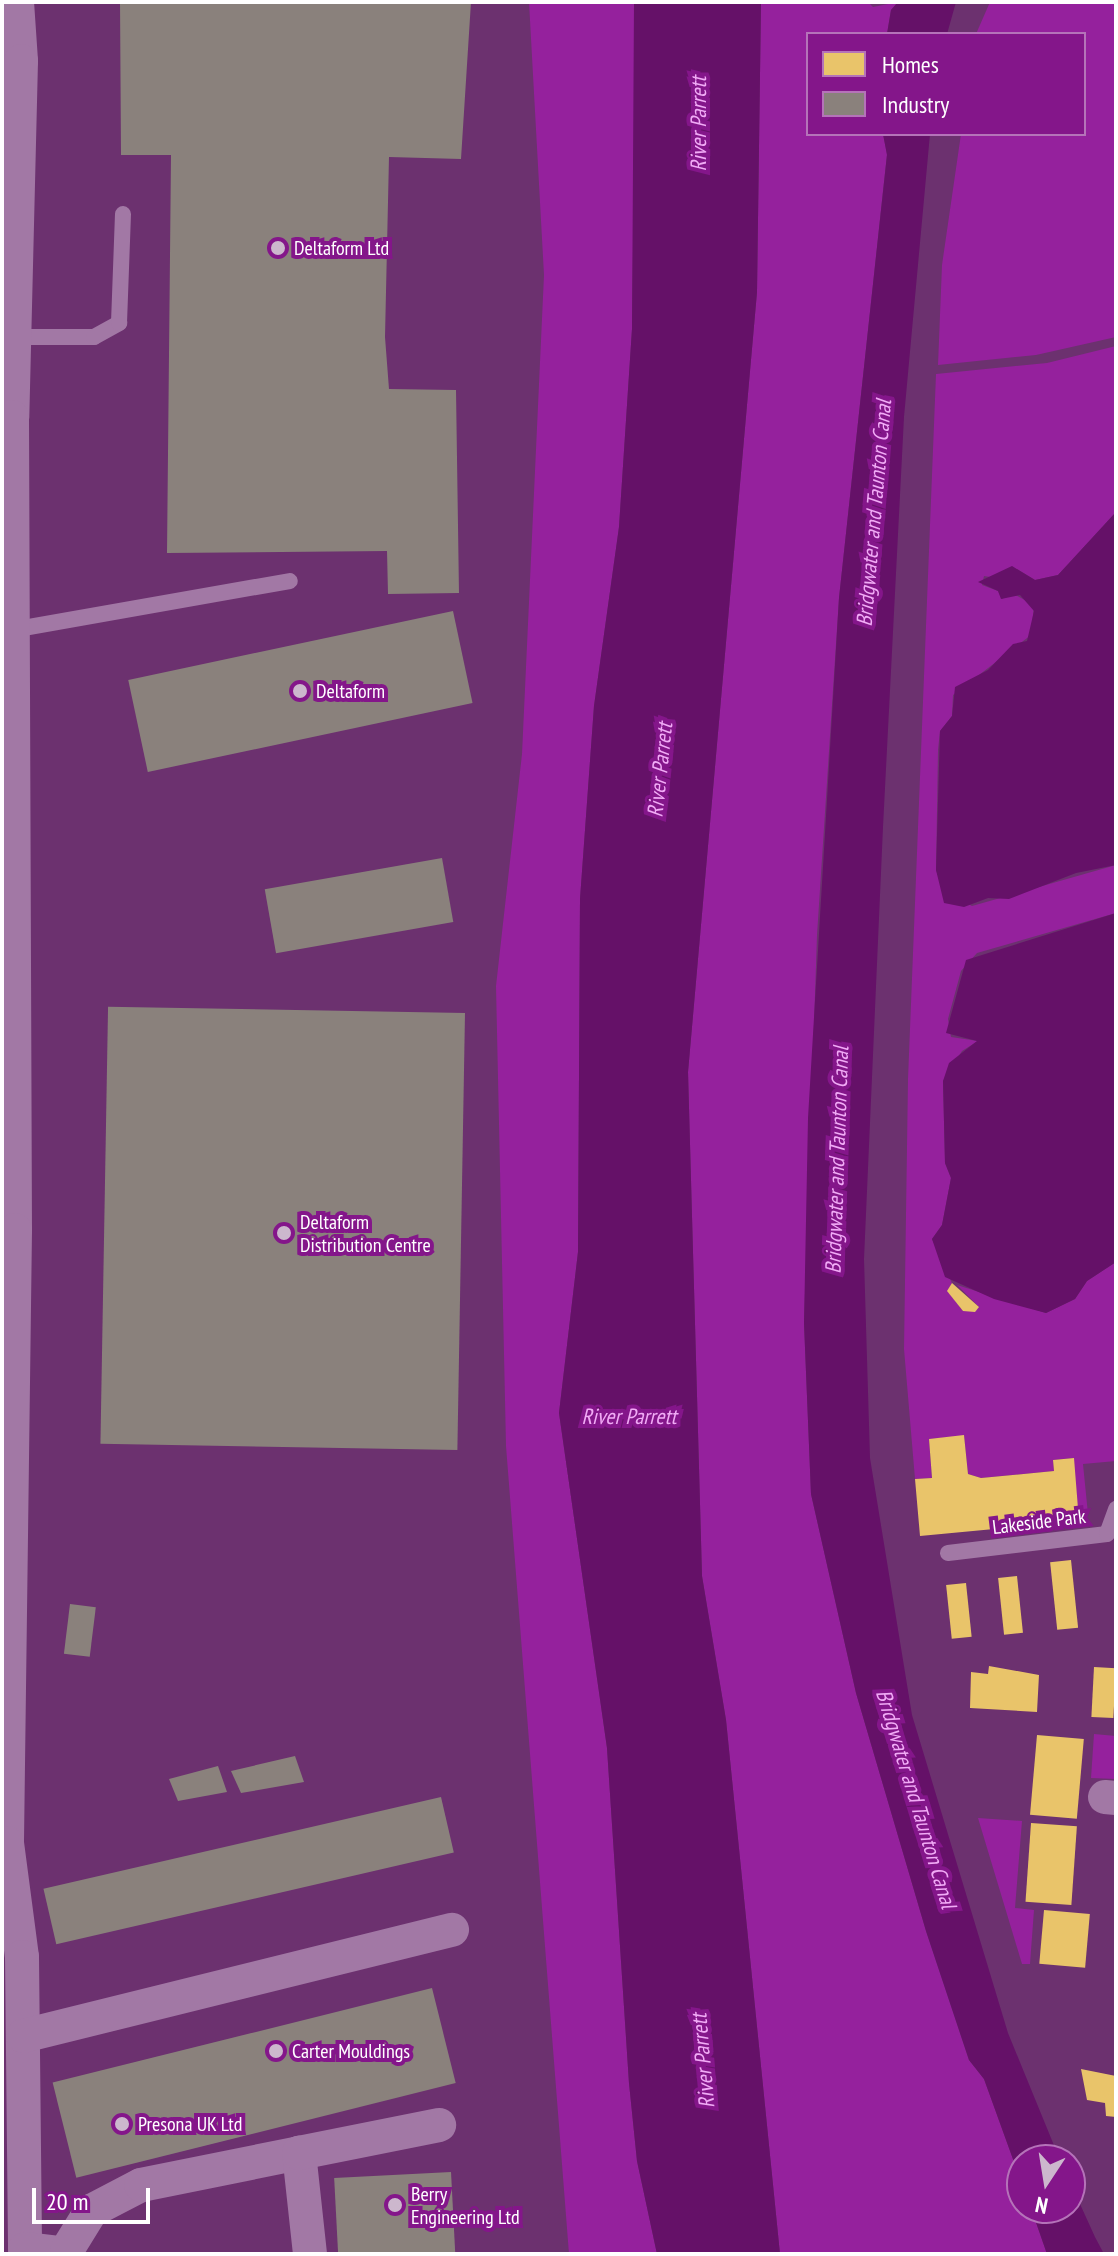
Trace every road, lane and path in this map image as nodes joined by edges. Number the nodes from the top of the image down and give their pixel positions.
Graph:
1 (17, 2) edge
2 (123, 214) dead end
3 (14, 337) junction
4 (290, 581) dead end
5 (12, 630) junction
6 (1116, 1509) edge
7 (948, 1553) dead end
8 (4, 1843) edge
9 (452, 1930) dead end
10 (23, 2036) junction
11 (439, 2125) dead end
12 (299, 2153) junction
13 (67, 2252) edge
14 (310, 2254) edge

1 - 3 street
2 - 3 lane
3 - 5 street
4 - 5 lane
5 - 8 street
6 - 7 lane, Lakeside Park
8 - 10 street
9 - 10 street
10 - 13 street
11 - 12 street
12 - 13 street
12 - 14 street

